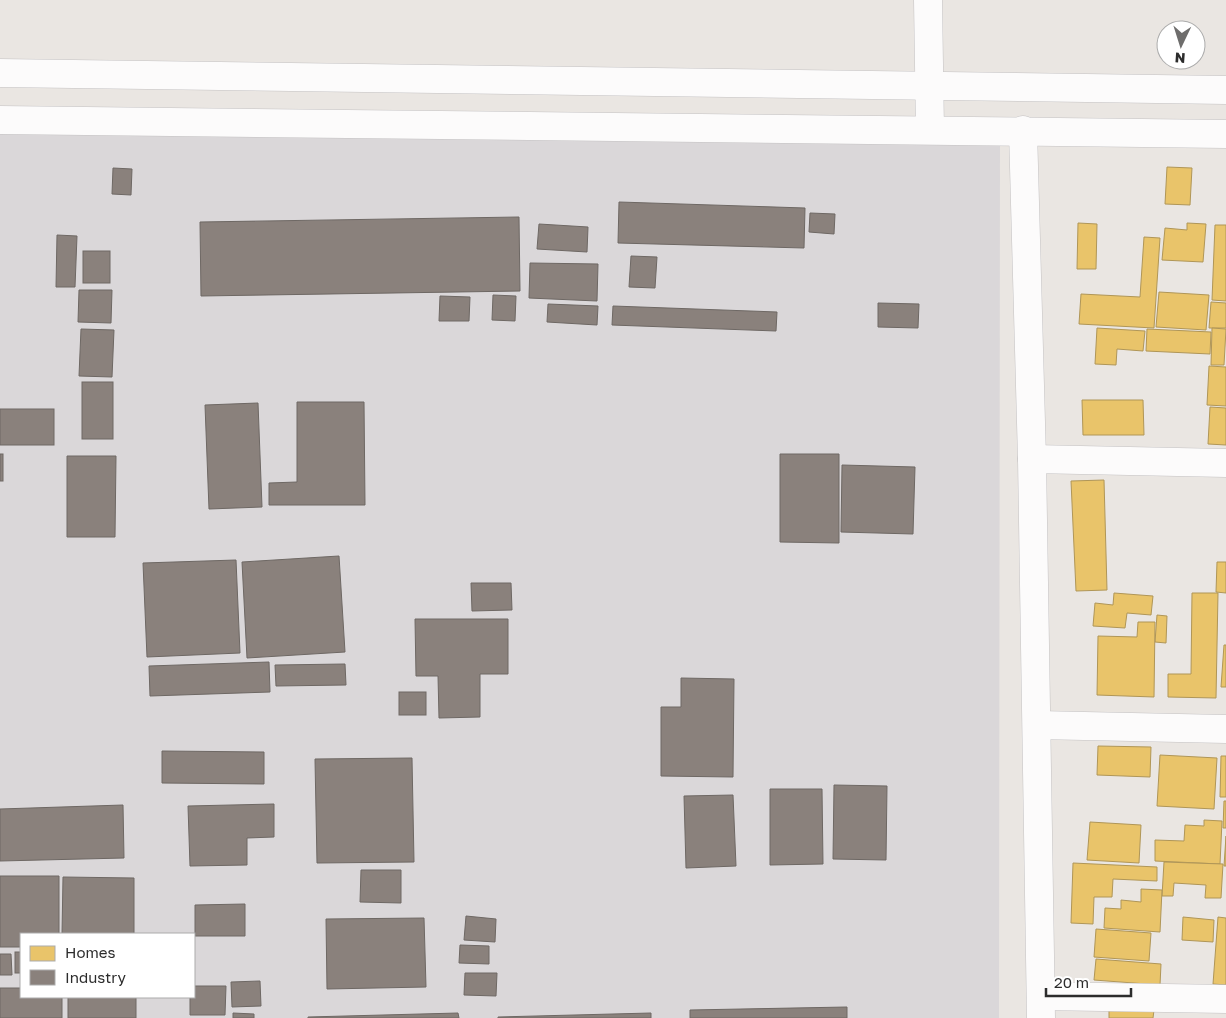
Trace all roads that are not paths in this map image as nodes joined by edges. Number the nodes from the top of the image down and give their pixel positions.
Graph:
1 (928, 0) edge
2 (0, 73) edge
3 (929, 86) junction
4 (1226, 90) edge
5 (0, 120) edge
6 (930, 130) junction
7 (1023, 130) junction
8 (1226, 134) edge
9 (1032, 459) junction
10 (1226, 463) edge
11 (1036, 725) junction
12 (1226, 729) edge
13 (1226, 999) edge
14 (1041, 1007) edge

1 - 3 street
2 - 3 street
3 - 4 street
3 - 6 street
5 - 6 street
6 - 7 street
7 - 8 street
7 - 9 street
9 - 10 street
9 - 11 street
11 - 12 street
11 - 14 street
13 - 14 street

